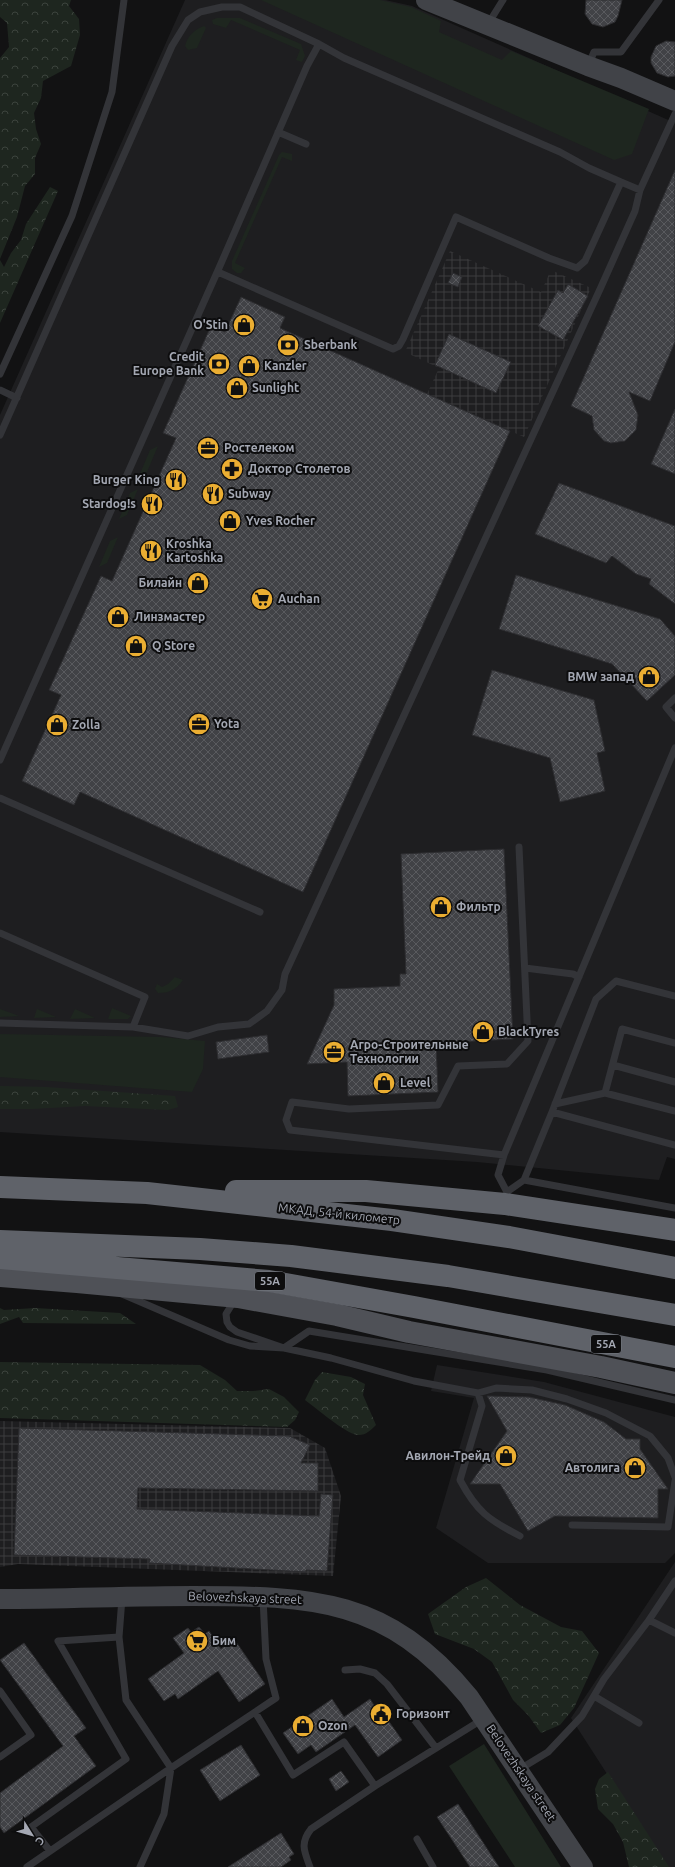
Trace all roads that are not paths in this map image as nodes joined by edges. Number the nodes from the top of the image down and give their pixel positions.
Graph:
1 (124, 0) edge
2 (426, 0) edge
3 (503, 0) edge
4 (658, 0) edge
5 (487, 26) junction
6 (319, 44) junction
7 (588, 66) junction
8 (675, 101) edge
9 (675, 114) edge
10 (278, 132) junction
11 (306, 144) dead end
12 (621, 182) junction
13 (640, 190) junction
14 (218, 272) junction
15 (0, 374) edge
16 (0, 390) edge
17 (17, 398) junction
18 (0, 436) edge
19 (675, 698) edge
20 (675, 718) edge
21 (675, 748) edge
22 (0, 760) edge
23 (0, 798) edge
24 (519, 847) dead end
25 (260, 912) dead end
26 (0, 933) edge
27 (524, 968) junction
28 (579, 977) junction
29 (675, 996) edge
30 (0, 1023) edge
31 (133, 1027) junction
32 (675, 1043) edge
33 (613, 1065) junction
34 (675, 1082) edge
35 (605, 1093) junction
36 (555, 1104) junction
37 (552, 1112) junction
38 (675, 1112) edge
39 (675, 1145) edge
40 (504, 1155) junction
41 (524, 1180) junction
42 (0, 1187) edge
43 (147, 1193) junction
44 (506, 1198) junction
45 (675, 1208) edge
46 (675, 1230) edge
47 (0, 1241) edge
48 (0, 1258) edge
49 (675, 1268) edge
50 (0, 1276) edge
51 (77, 1282) junction
52 (238, 1297) junction
53 (675, 1316) edge
54 (284, 1348) junction
55 (675, 1357) edge
56 (675, 1384) edge
57 (478, 1393) junction
58 (675, 1400) edge
59 (675, 1477) edge
60 (675, 1481) edge
61 (572, 1525) dead end
62 (520, 1536) dead end
63 (675, 1581) edge
64 (122, 1596) junction
65 (263, 1596) junction
66 (0, 1599) edge
67 (649, 1620) junction
68 (675, 1632) edge
69 (119, 1637) junction
70 (346, 1670) dead end
71 (0, 1691) edge
72 (594, 1696) junction
73 (255, 1712) junction
74 (484, 1718) junction
75 (639, 1723) dead end
76 (436, 1748) junction
77 (0, 1757) edge
78 (172, 1768) junction
79 (519, 1770) junction
80 (375, 1786) junction
81 (417, 1839) dead end
82 (50, 1851) junction
83 (27, 1867) edge
84 (140, 1867) edge
85 (310, 1867) edge
86 (432, 1867) edge
87 (582, 1867) edge

1 - 15 lane
2 - 5 street
3 - 5 lane
4 - 7 lane
5 - 7 street
6 - 10 lane
6 - 12 lane
6 - 17 lane
7 - 8 street
9 - 13 lane
10 - 11 lane
10 - 14 lane
12 - 13 lane
12 - 14 lane
13 - 31 lane
14 - 22 lane
16 - 17 lane
17 - 18 lane
19 - 20 lane
21 - 28 lane
23 - 25 lane
24 - 27 lane
26 - 31 lane
27 - 28 lane
27 - 40 lane
28 - 40 lane
29 - 36 lane
30 - 31 lane
32 - 33 lane
33 - 34 lane
33 - 35 lane
35 - 36 lane
35 - 38 lane
36 - 37 lane
37 - 39 lane
37 - 41 lane
40 - 44 lane
41 - 44 lane
41 - 45 lane
42 - 43 highway, МКАД, 54-й километр
43 - 44 highway
43 - 49 highway, МКАД, 54-й километр
44 - 46 highway
47 - 53 highway
48 - 55 highway, 55А
50 - 51 main road
51 - 52 main road
51 - 54 lane
52 - 54 lane
52 - 56 main road
54 - 57 lane
54 - 58 lane
57 - 59 lane
57 - 62 lane
60 - 61 lane
63 - 67 lane
64 - 65 street, Belovezhskaya street
64 - 66 street, Belovezhskaya street
64 - 69 lane
65 - 73 lane
65 - 74 street, Belovezhskaya street
67 - 68 lane
67 - 72 lane
69 - 78 lane
69 - 82 lane
70 - 76 lane
71 - 77 lane
72 - 75 lane
72 - 79 lane
73 - 78 lane
73 - 80 lane
74 - 76 lane
74 - 79 street, Belovezhskaya street
76 - 80 lane
78 - 82 lane
78 - 84 lane
79 - 87 street, Belovezhskaya street
80 - 85 lane
81 - 86 lane
82 - 83 lane

